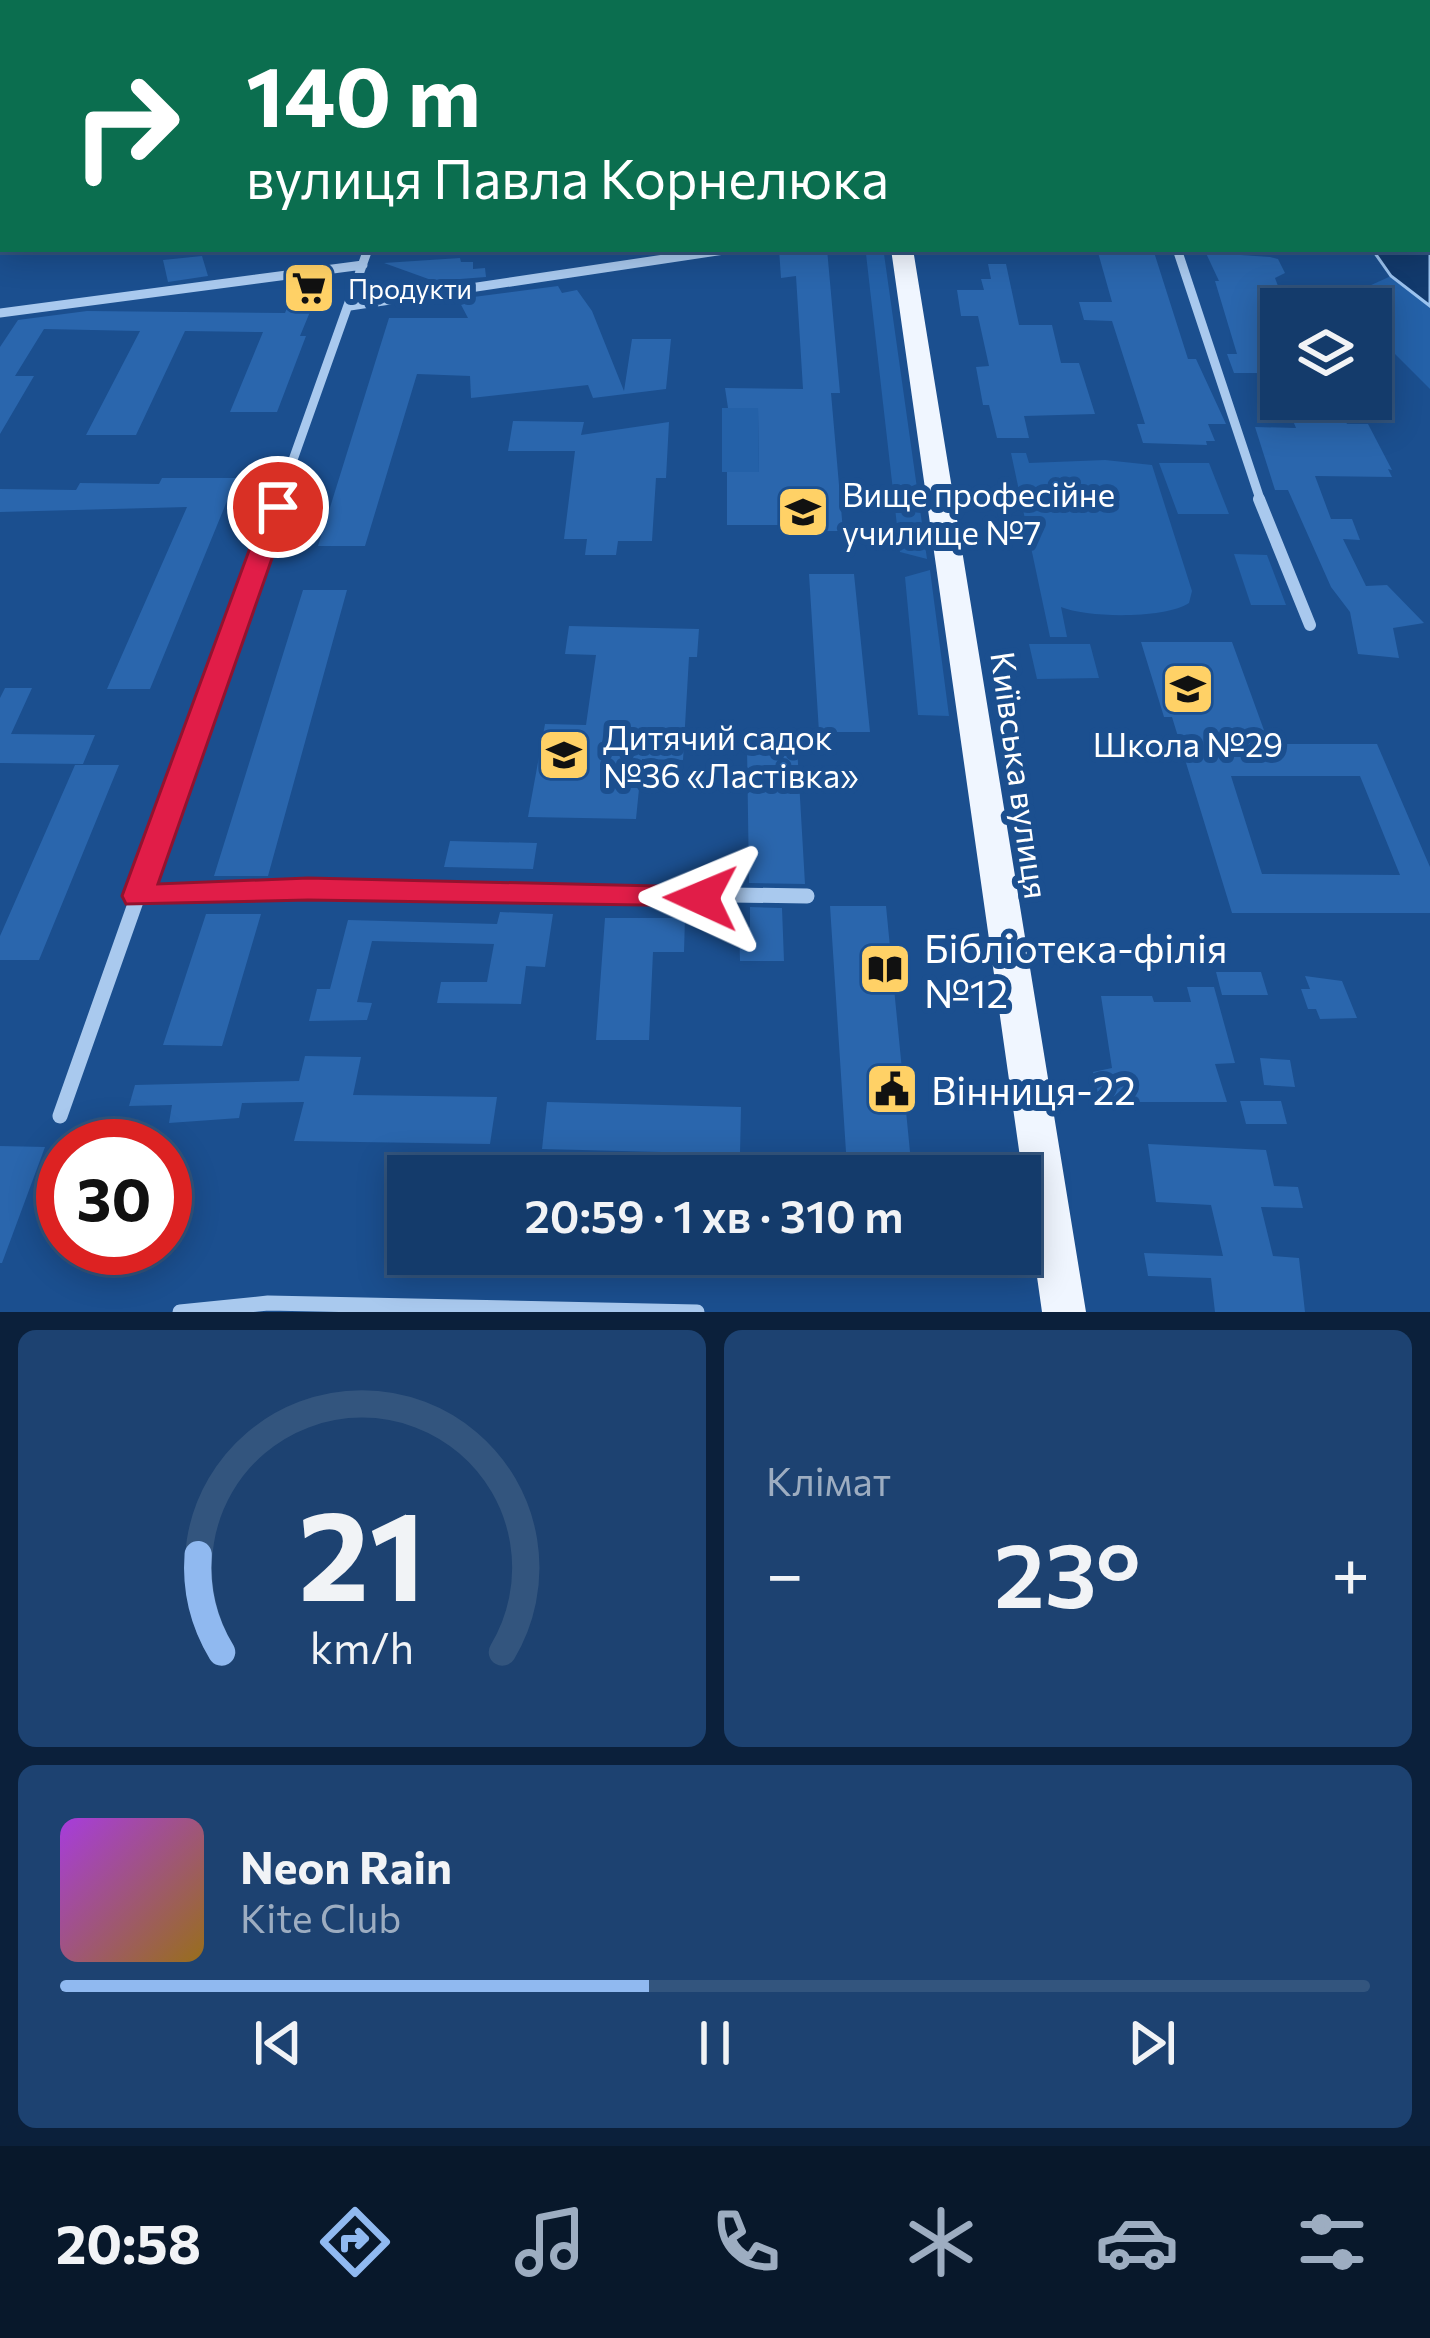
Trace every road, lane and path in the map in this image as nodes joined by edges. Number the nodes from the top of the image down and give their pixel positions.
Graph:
1 (367, 252) edge
2 (709, 252) edge
3 (902, 252) edge
4 (1178, 252) edge
5 (363, 265) junction
6 (350, 306) junction
7 (0, 314) edge
8 (1310, 625) dead end
9 (137, 896) junction
10 (807, 896) dead end
11 (60, 1116) dead end
12 (180, 1312) edge
13 (697, 1312) edge
14 (1064, 1312) edge

1 - 5 street
2 - 6 street
3 - 14 main road, Київська вулиця
4 - 8 street
5 - 6 street
5 - 7 street
6 - 9 street
9 - 10 street
9 - 11 street
12 - 13 street

